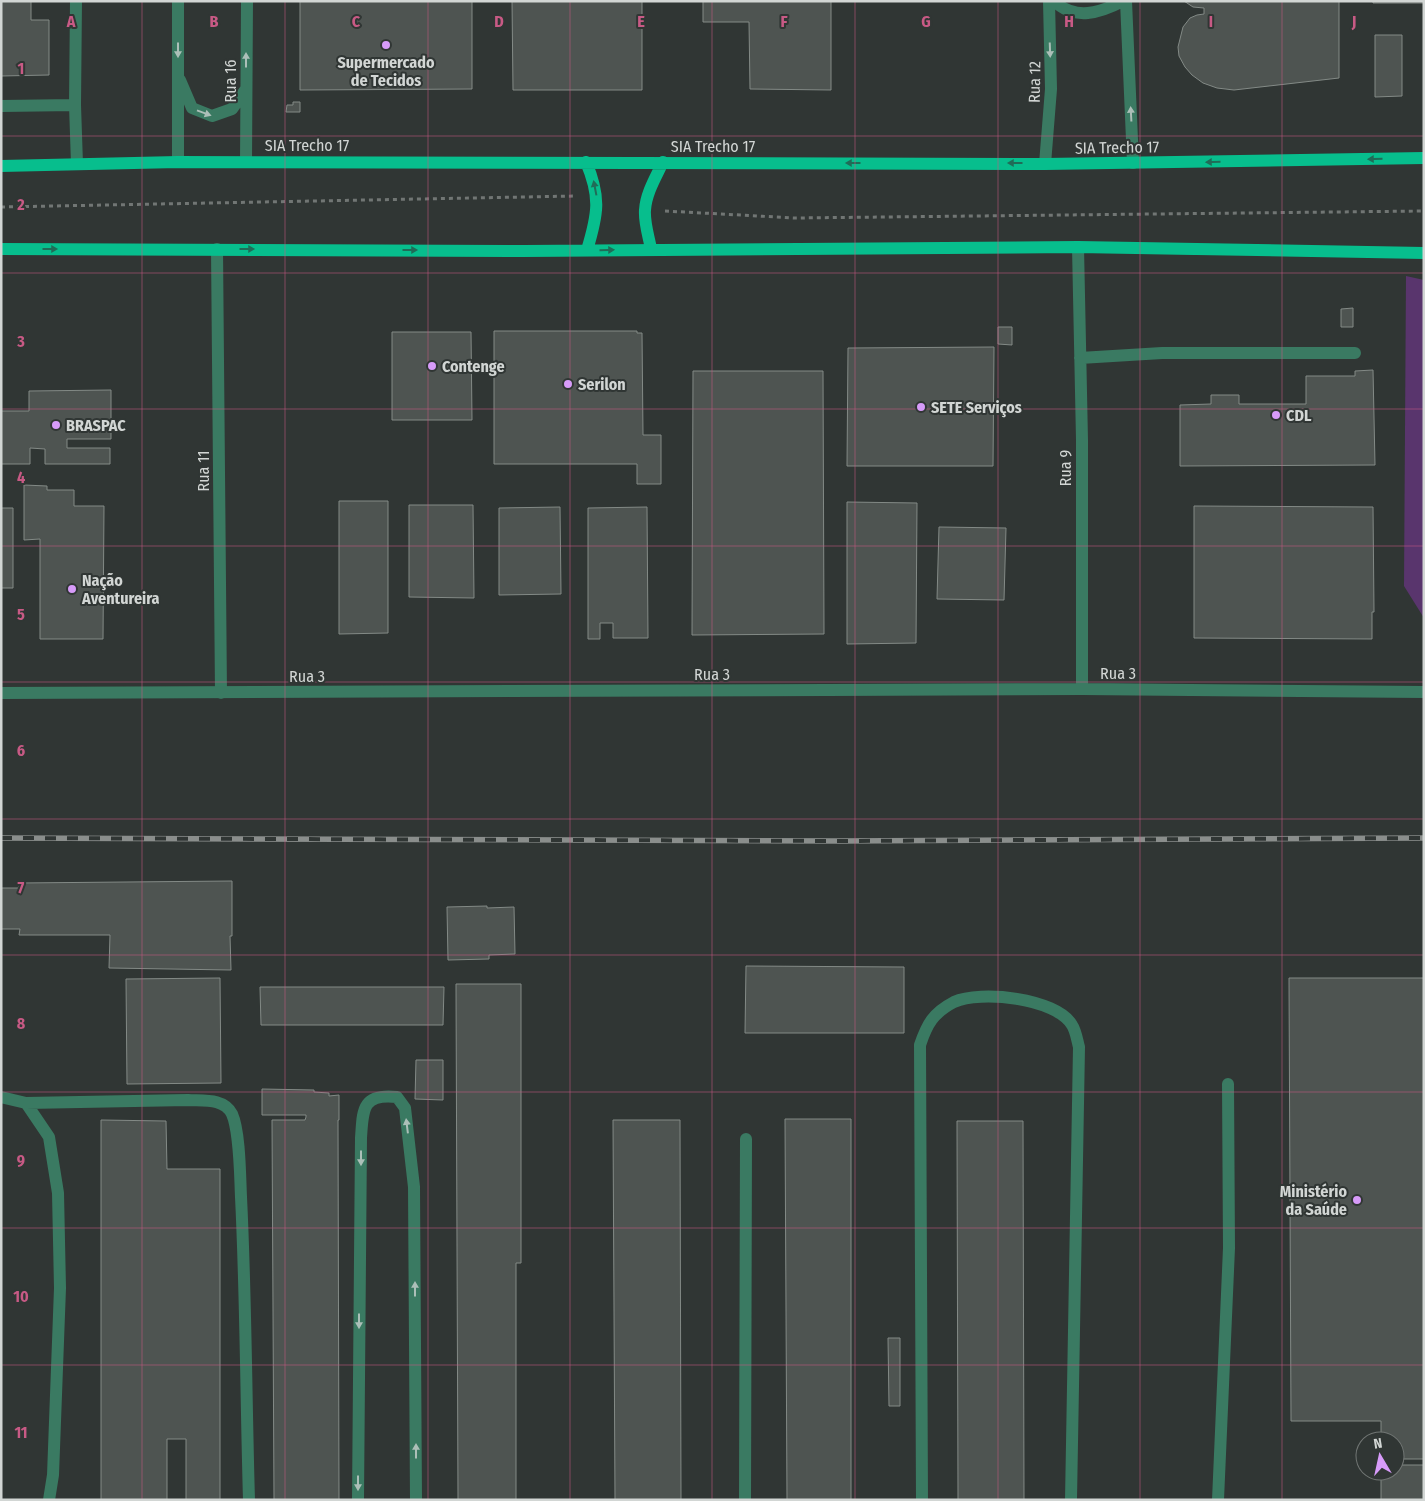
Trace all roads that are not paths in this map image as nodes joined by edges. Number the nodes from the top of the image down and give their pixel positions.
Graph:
1 (76, 1) edge
2 (178, 1) edge
3 (247, 1) edge
4 (1049, 1) edge
5 (1054, 1) edge
6 (1124, 1) edge
7 (178, 75) junction
8 (246, 88) junction
9 (75, 104) junction
10 (1, 106) edge
11 (1424, 158) edge
12 (178, 162) junction
13 (246, 162) junction
14 (586, 162) junction
15 (663, 162) junction
16 (1133, 163) junction
17 (77, 164) junction
18 (1045, 164) junction
19 (1, 166) edge
20 (1078, 248) junction
21 (1, 249) edge
22 (217, 249) junction
23 (651, 249) junction
24 (587, 250) junction
25 (1424, 253) edge
26 (1354, 353) dead end
27 (1080, 358) junction
28 (1082, 689) junction
29 (1424, 692) edge
30 (1, 693) edge
31 (220, 693) junction
32 (1228, 1084) dead end
33 (1, 1097) edge
34 (26, 1103) junction
35 (746, 1139) dead end
36 (49, 1500) edge
37 (249, 1500) edge
38 (358, 1500) edge
39 (416, 1500) edge
40 (745, 1500) edge
41 (922, 1500) edge
42 (1071, 1500) edge
43 (1218, 1500) edge

1 - 9 street
2 -> 7 street
8 -> 3 street, Rua 16
4 -> 18 street, Rua 12
5 - 6 street
16 -> 6 street
7 -> 8 street
7 - 12 street
8 - 13 street, Rua 16
9 - 10 street
9 - 17 street
11 -> 16 main road, SIA Trecho 17
12 - 13 main road, SIA Trecho 17
12 - 17 main road, SIA Trecho 17
13 - 14 main road, SIA Trecho 17
14 - 15 main road, SIA Trecho 17
24 -> 14 main road
18 -> 15 main road, SIA Trecho 17
15 - 23 main road
16 - 18 main road, SIA Trecho 17
17 - 19 main road, SIA Trecho 17
20 - 23 main road
20 - 25 main road
20 - 27 street, Rua 9
21 -> 22 main road
22 -> 24 main road
22 - 31 street, Rua 11
24 -> 23 main road
26 - 27 street
27 - 28 street, Rua 9
28 - 29 street, Rua 3
28 - 31 street, Rua 3
30 - 31 street, Rua 3
32 - 43 street
33 - 34 street
34 - 36 street
34 - 37 street
35 - 40 street
39 -> 38 street
41 - 42 street

